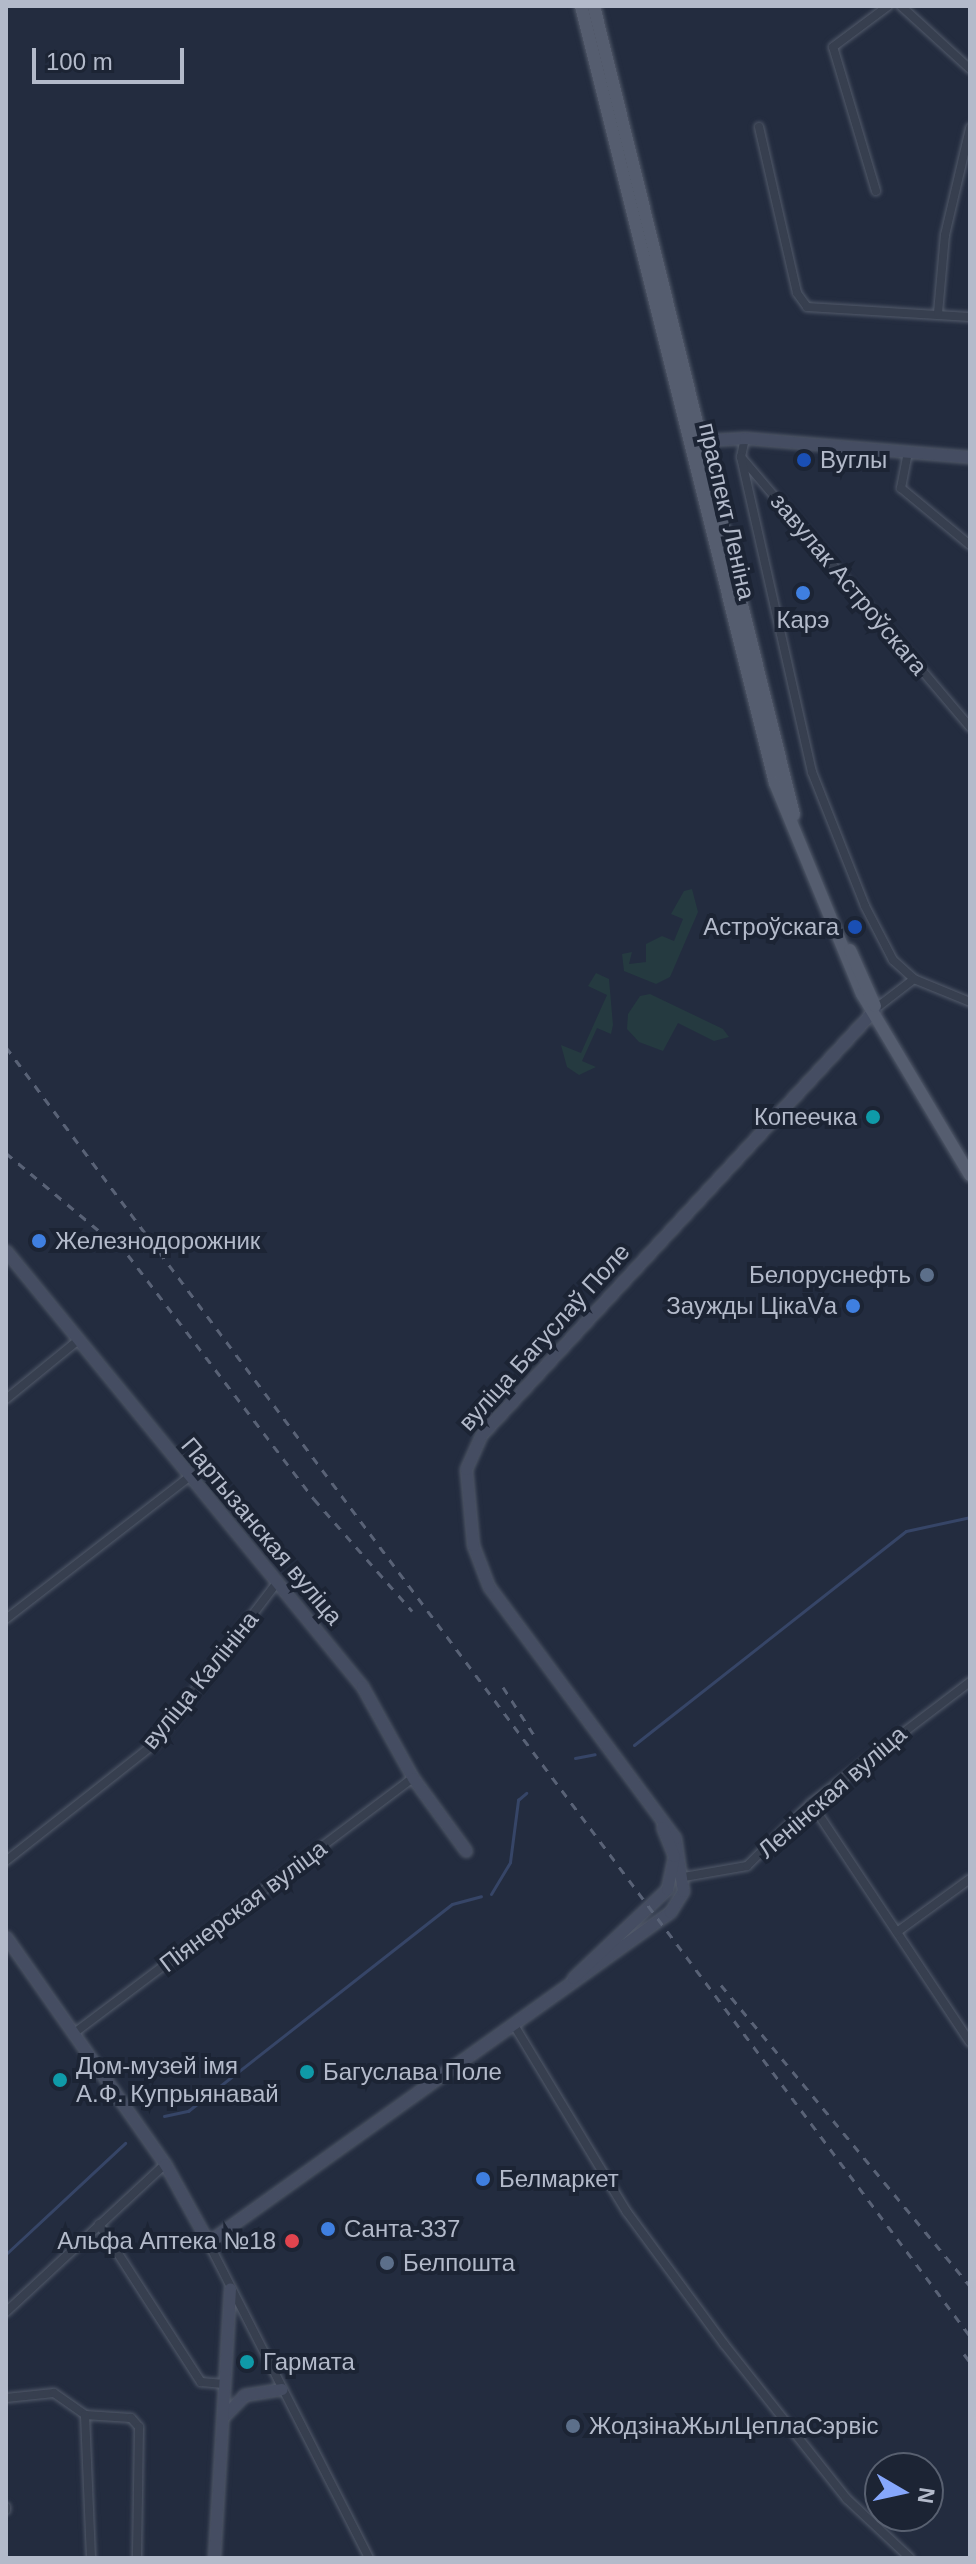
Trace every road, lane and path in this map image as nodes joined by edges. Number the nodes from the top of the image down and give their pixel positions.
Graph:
1 (581, 6) edge
2 (594, 6) edge
3 (888, 6) edge
4 (901, 6) edge
5 (970, 69) edge
6 (759, 127) dead end
7 (970, 128) edge
8 (876, 191) dead end
9 (938, 313) junction
10 (970, 317) edge
11 (691, 409) junction
12 (745, 438) junction
13 (728, 439) junction
14 (694, 441) junction
15 (908, 452) junction
16 (741, 457) junction
17 (970, 457) edge
18 (706, 470) junction
19 (970, 545) edge
20 (970, 727) edge
21 (914, 979) junction
22 (970, 1002) edge
23 (875, 1009) junction
24 (970, 1175) edge
25 (6, 1251) edge
26 (77, 1341) junction
27 (6, 1399) edge
28 (189, 1477) junction
29 (276, 1584) junction
30 (6, 1619) edge
31 (970, 1682) edge
32 (413, 1778) junction
33 (811, 1803) junction
34 (659, 1819) junction
35 (466, 1851) dead end
36 (6, 1861) edge
37 (684, 1877) junction
38 (970, 1879) edge
39 (897, 1932) junction
40 (6, 1937) edge
41 (558, 1994) junction
42 (514, 2025) junction
43 (73, 2034) junction
44 (970, 2042) edge
45 (165, 2164) junction
46 (99, 2224) junction
47 (208, 2242) junction
48 (230, 2288) junction
49 (6, 2312) edge
50 (224, 2384) junction
51 (282, 2389) junction
52 (6, 2398) edge
53 (85, 2415) junction
54 (221, 2427) junction
55 (91, 2558) edge
56 (137, 2558) edge
57 (214, 2558) edge
58 (369, 2558) edge
59 (910, 2558) edge

1 - 14 main road, праспект Леніна
2 - 11 main road, праспект Леніна
3 - 8 street
4 - 5 street
6 - 9 street
7 - 9 street
9 - 10 street
11 - 13 main road
11 - 14 main road, праспект Леніна
12 - 13 main road
12 - 15 main road
12 - 16 street
13 - 14 main road
13 - 18 main road
14 - 18 main road, праспект Леніна
14 - 23 main road, праспект Леніна
15 - 17 main road
15 - 19 street
16 - 20 street, завулак Астроўскага
16 - 21 street
18 - 23 main road, праспект Леніна
21 - 22 street
21 - 23 street
23 - 24 main road, праспект Леніна
23 - 34 main road, вуліца Багуслаў Поле
25 - 26 main road, Партызанская вуліца
26 - 27 street
26 - 28 main road, Партызанская вуліца
28 - 29 main road, Партызанская вуліца
28 - 30 street
29 - 32 main road, Партызанская вуліца
29 - 36 street, вуліца Калініна
31 - 33 street, Ленінская вуліца
32 - 35 main road, Партызанская вуліца
32 - 43 street, Піянерская вуліца
33 - 37 street, Ленінская вуліца
33 - 39 street
34 - 37 main road, вуліца Багуслаў Поле
34 - 41 main road, вуліца Багуслаў Поле
37 - 41 main road, вуліца Багуслаў Поле
38 - 39 street
39 - 44 street
40 - 43 main road
41 - 42 main road, вуліца Багуслаў Поле
42 - 47 main road, вуліца Багуслаў Поле
42 - 59 street
43 - 45 main road
45 - 46 street
45 - 47 main road
46 - 49 street
46 - 50 street
47 - 48 street
48 - 50 main road
48 - 51 street
50 - 54 main road
51 - 54 main road
51 - 58 street
52 - 53 street
53 - 55 street
53 - 56 street
54 - 57 main road

